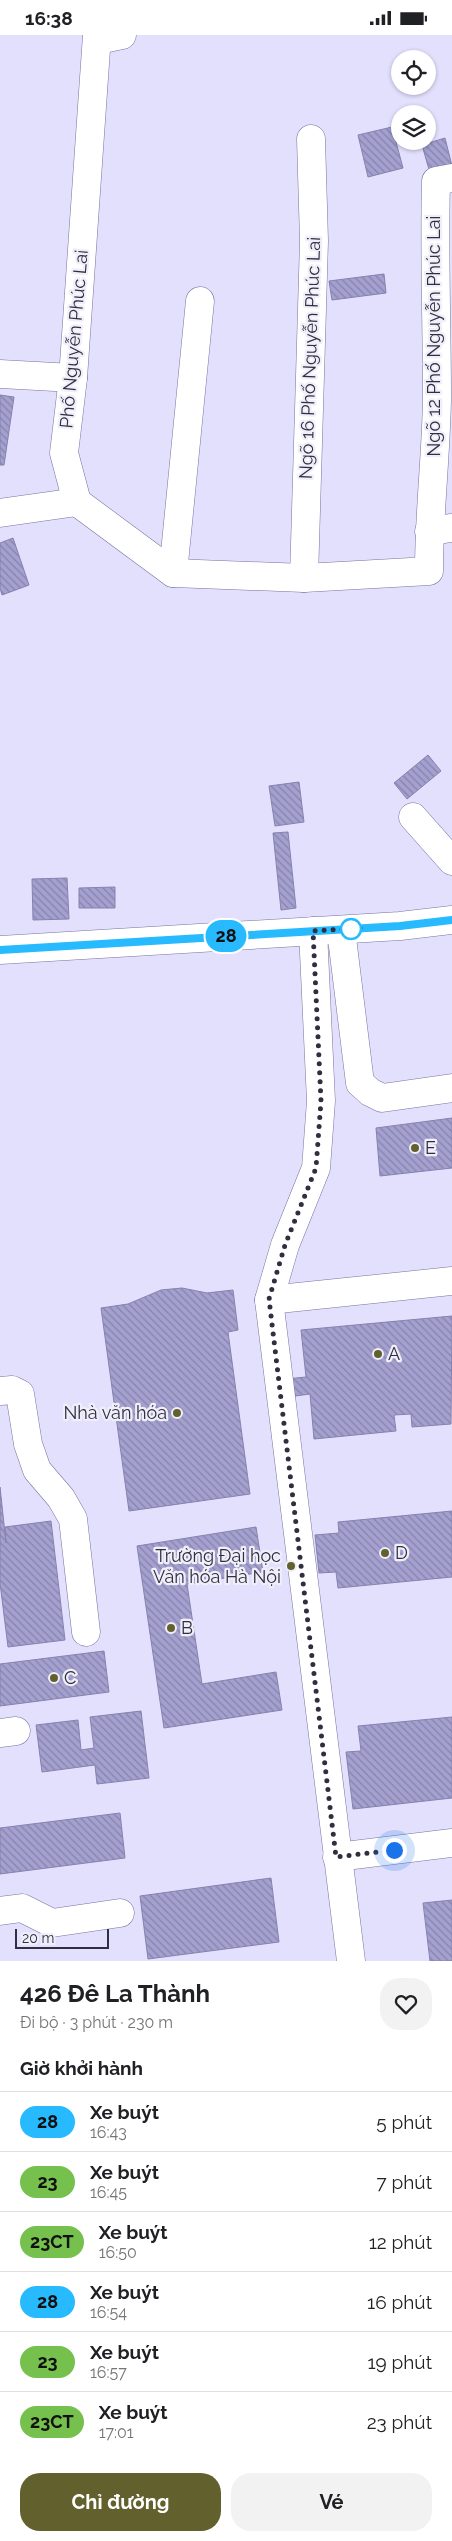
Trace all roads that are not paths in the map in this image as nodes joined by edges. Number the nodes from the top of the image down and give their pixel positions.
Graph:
1 (106, 37) edge
2 (311, 139) dead end
3 (452, 178) edge
4 (443, 261) edge
5 (200, 301) dead end
6 (0, 374) edge
7 (72, 378) junction
8 (444, 400) edge
9 (77, 502) junction
10 (0, 513) edge
11 (440, 529) edge
12 (183, 575) junction
13 (304, 578) junction
14 (414, 817) dead end
15 (452, 861) edge
16 (452, 920) edge
17 (341, 929) junction
18 (313, 931) junction
19 (0, 950) edge
20 (452, 1088) edge
21 (452, 1281) edge
22 (269, 1299) junction
23 (0, 1391) edge
24 (86, 1632) dead end
25 (452, 1843) edge
26 (336, 1857) junction
27 (0, 1911) edge
28 (120, 1913) dead end
29 (351, 1961) edge

1 - 7 street, Phố Nguyễn Phúc Lai
2 - 13 street, Ngõ 16 Phố Nguyễn Phúc Lai
3 - 4 street, Ngõ 12 Phố Nguyễn Phúc Lai
4 - 8 street, Ngõ 12 Phố Nguyễn Phúc Lai
5 - 12 street
6 - 7 street
7 - 9 street, Phố Nguyễn Phúc Lai
8 - 11 street, Ngõ 12 Phố Nguyễn Phúc Lai
9 - 10 street
9 - 12 street
11 - 13 street, Ngõ 12 Phố Nguyễn Phúc Lai
12 - 13 street, Ngõ 12 Phố Nguyễn Phúc Lai
14 - 15 street
16 - 17 street
17 - 18 street
17 - 20 street
18 - 19 street
18 - 22 street
21 - 22 street
22 - 26 street
23 - 24 street
25 - 26 street
26 - 29 street
27 - 28 street

